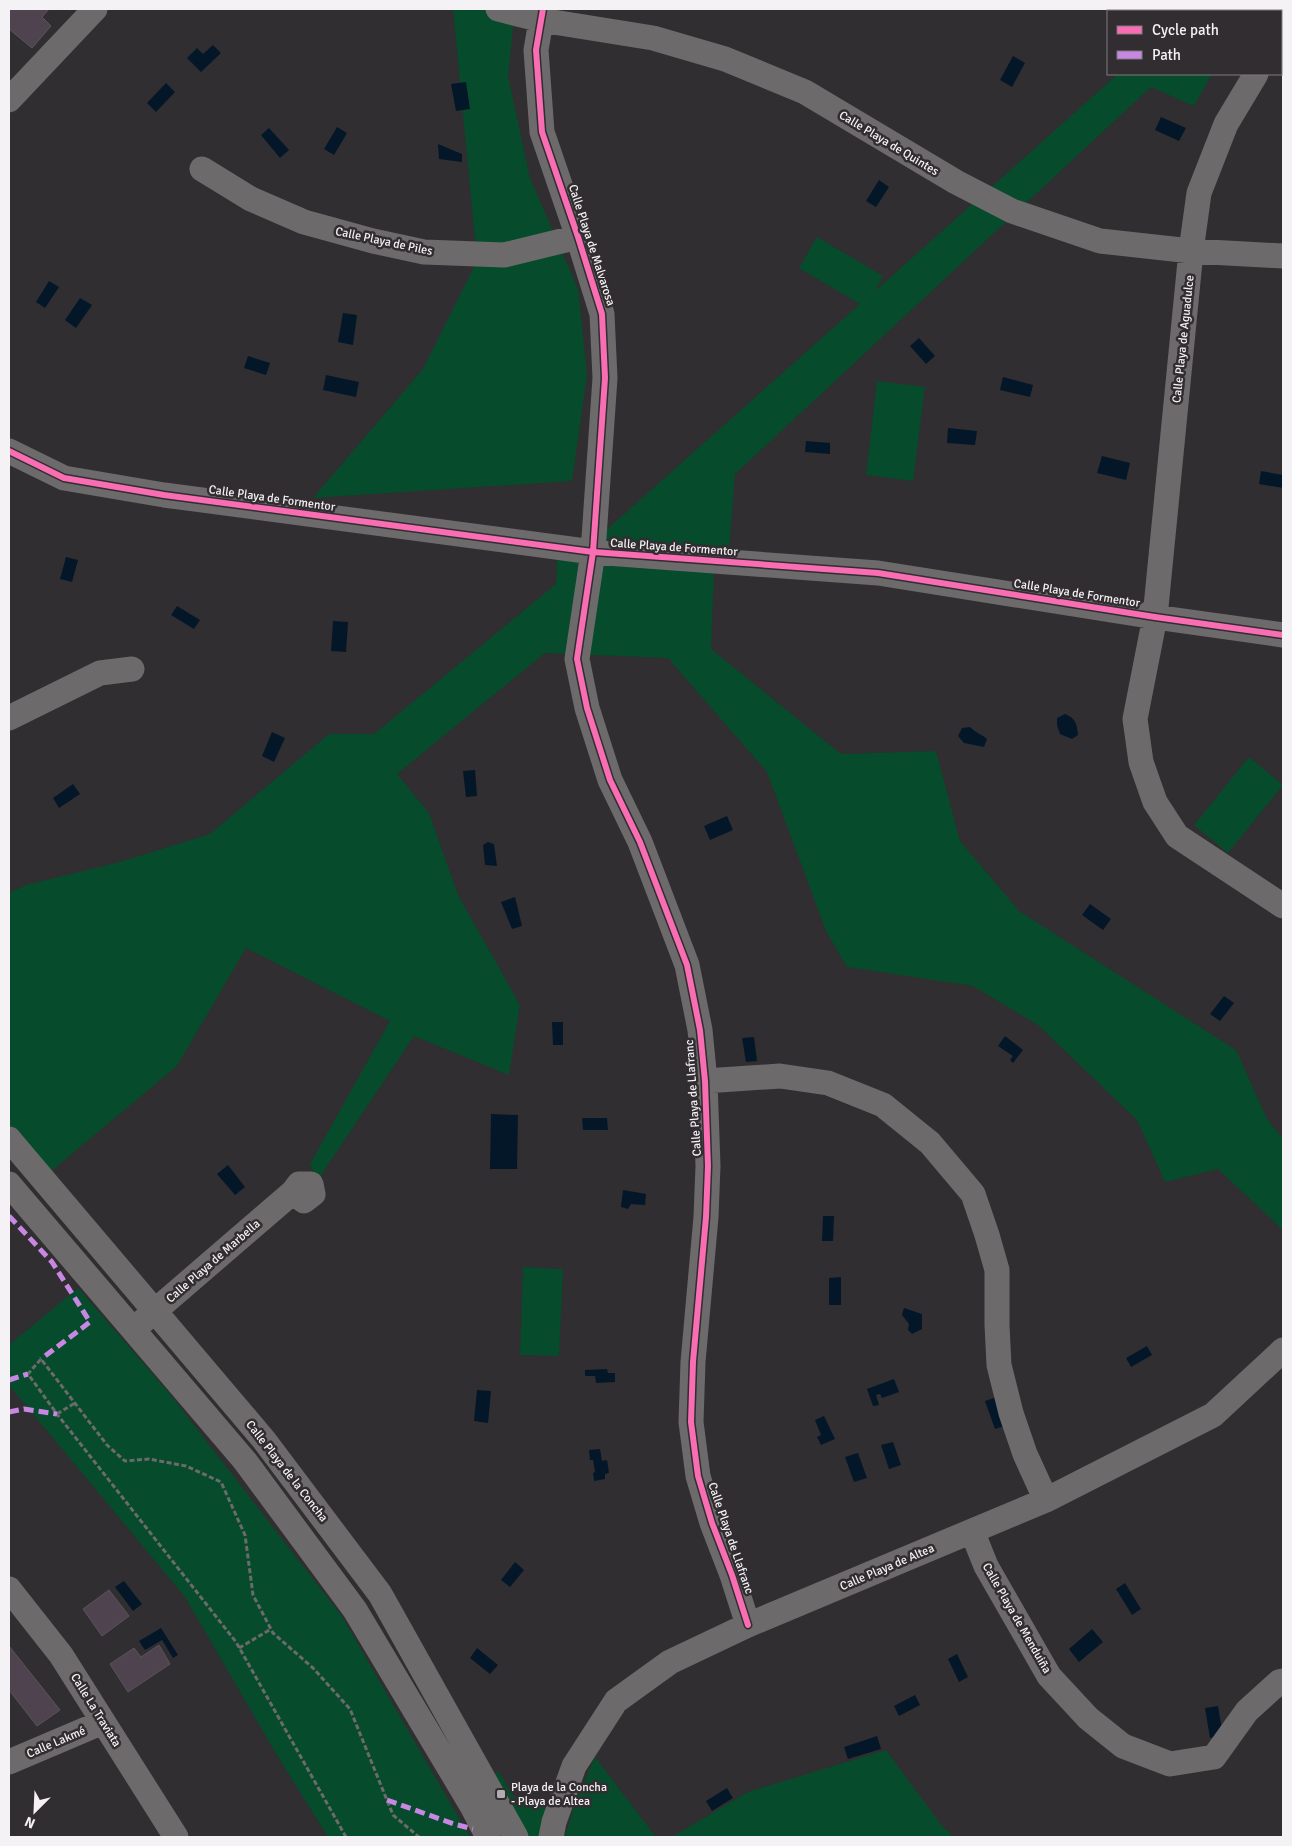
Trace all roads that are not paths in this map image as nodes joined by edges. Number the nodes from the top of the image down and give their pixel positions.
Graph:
1 (95, 9) edge
2 (498, 9) edge
3 (542, 14) edge
4 (1255, 75) edge
5 (9, 100) edge
6 (202, 169) dead end
7 (578, 238) junction
8 (1191, 251) junction
9 (1283, 256) edge
10 (9, 452) edge
11 (593, 552) junction
12 (1155, 617) junction
13 (1283, 635) edge
14 (132, 669) dead end
15 (9, 718) edge
16 (1283, 906) edge
17 (705, 1081) junction
18 (9, 1139) edge
19 (9, 1184) edge
20 (293, 1192) dead end
21 (154, 1312) junction
22 (133, 1331) junction
23 (1283, 1350) edge
24 (1046, 1500) junction
25 (972, 1531) junction
26 (9, 1589) edge
27 (748, 1625) junction
28 (1283, 1681) edge
29 (104, 1722) junction
30 (9, 1762) edge
31 (176, 1837) edge
32 (488, 1837) edge
33 (516, 1837) edge
34 (551, 1837) edge

1 - 5 street
2 - 3 street, Calle Playa de Quintes
3 - 7 street, Calle Playa de Malvarosa
3 - 8 street, Calle Playa de Quintes
4 - 8 street, Calle Playa de Aguadulce
6 - 7 street, Calle Playa de Piles
7 - 11 street, Calle Playa de Malvarosa
8 - 9 street, Calle Playa de Quintes
8 - 12 street, Calle Playa de Aguadulce
10 - 11 street, Calle Playa de Formentor
11 - 12 street, Calle Playa de Formentor
11 - 17 street, Calle Playa de Llafranc
12 - 13 street, Calle Playa de Formentor
12 - 16 street, Calle Playa de Aguadulce
14 - 15 street
17 - 24 street
17 - 27 street, Calle Playa de Llafranc
18 - 21 street, Calle Playa de la Concha
19 - 22 street
20 - 21 street, Calle Playa de Marbella
21 - 22 street, Calle Playa de Marbella
21 - 33 street, Calle Playa de la Concha
22 - 32 street
23 - 24 street, Calle Playa de Altea
24 - 25 street, Calle Playa de Altea
25 - 27 street, Calle Playa de Altea
25 - 28 street, Calle Playa de Menduiña
26 - 29 street, Calle La Traviata
27 - 34 street, Calle Playa de Altea
29 - 30 street, Calle Lakmé
29 - 31 street, Calle La Traviata

